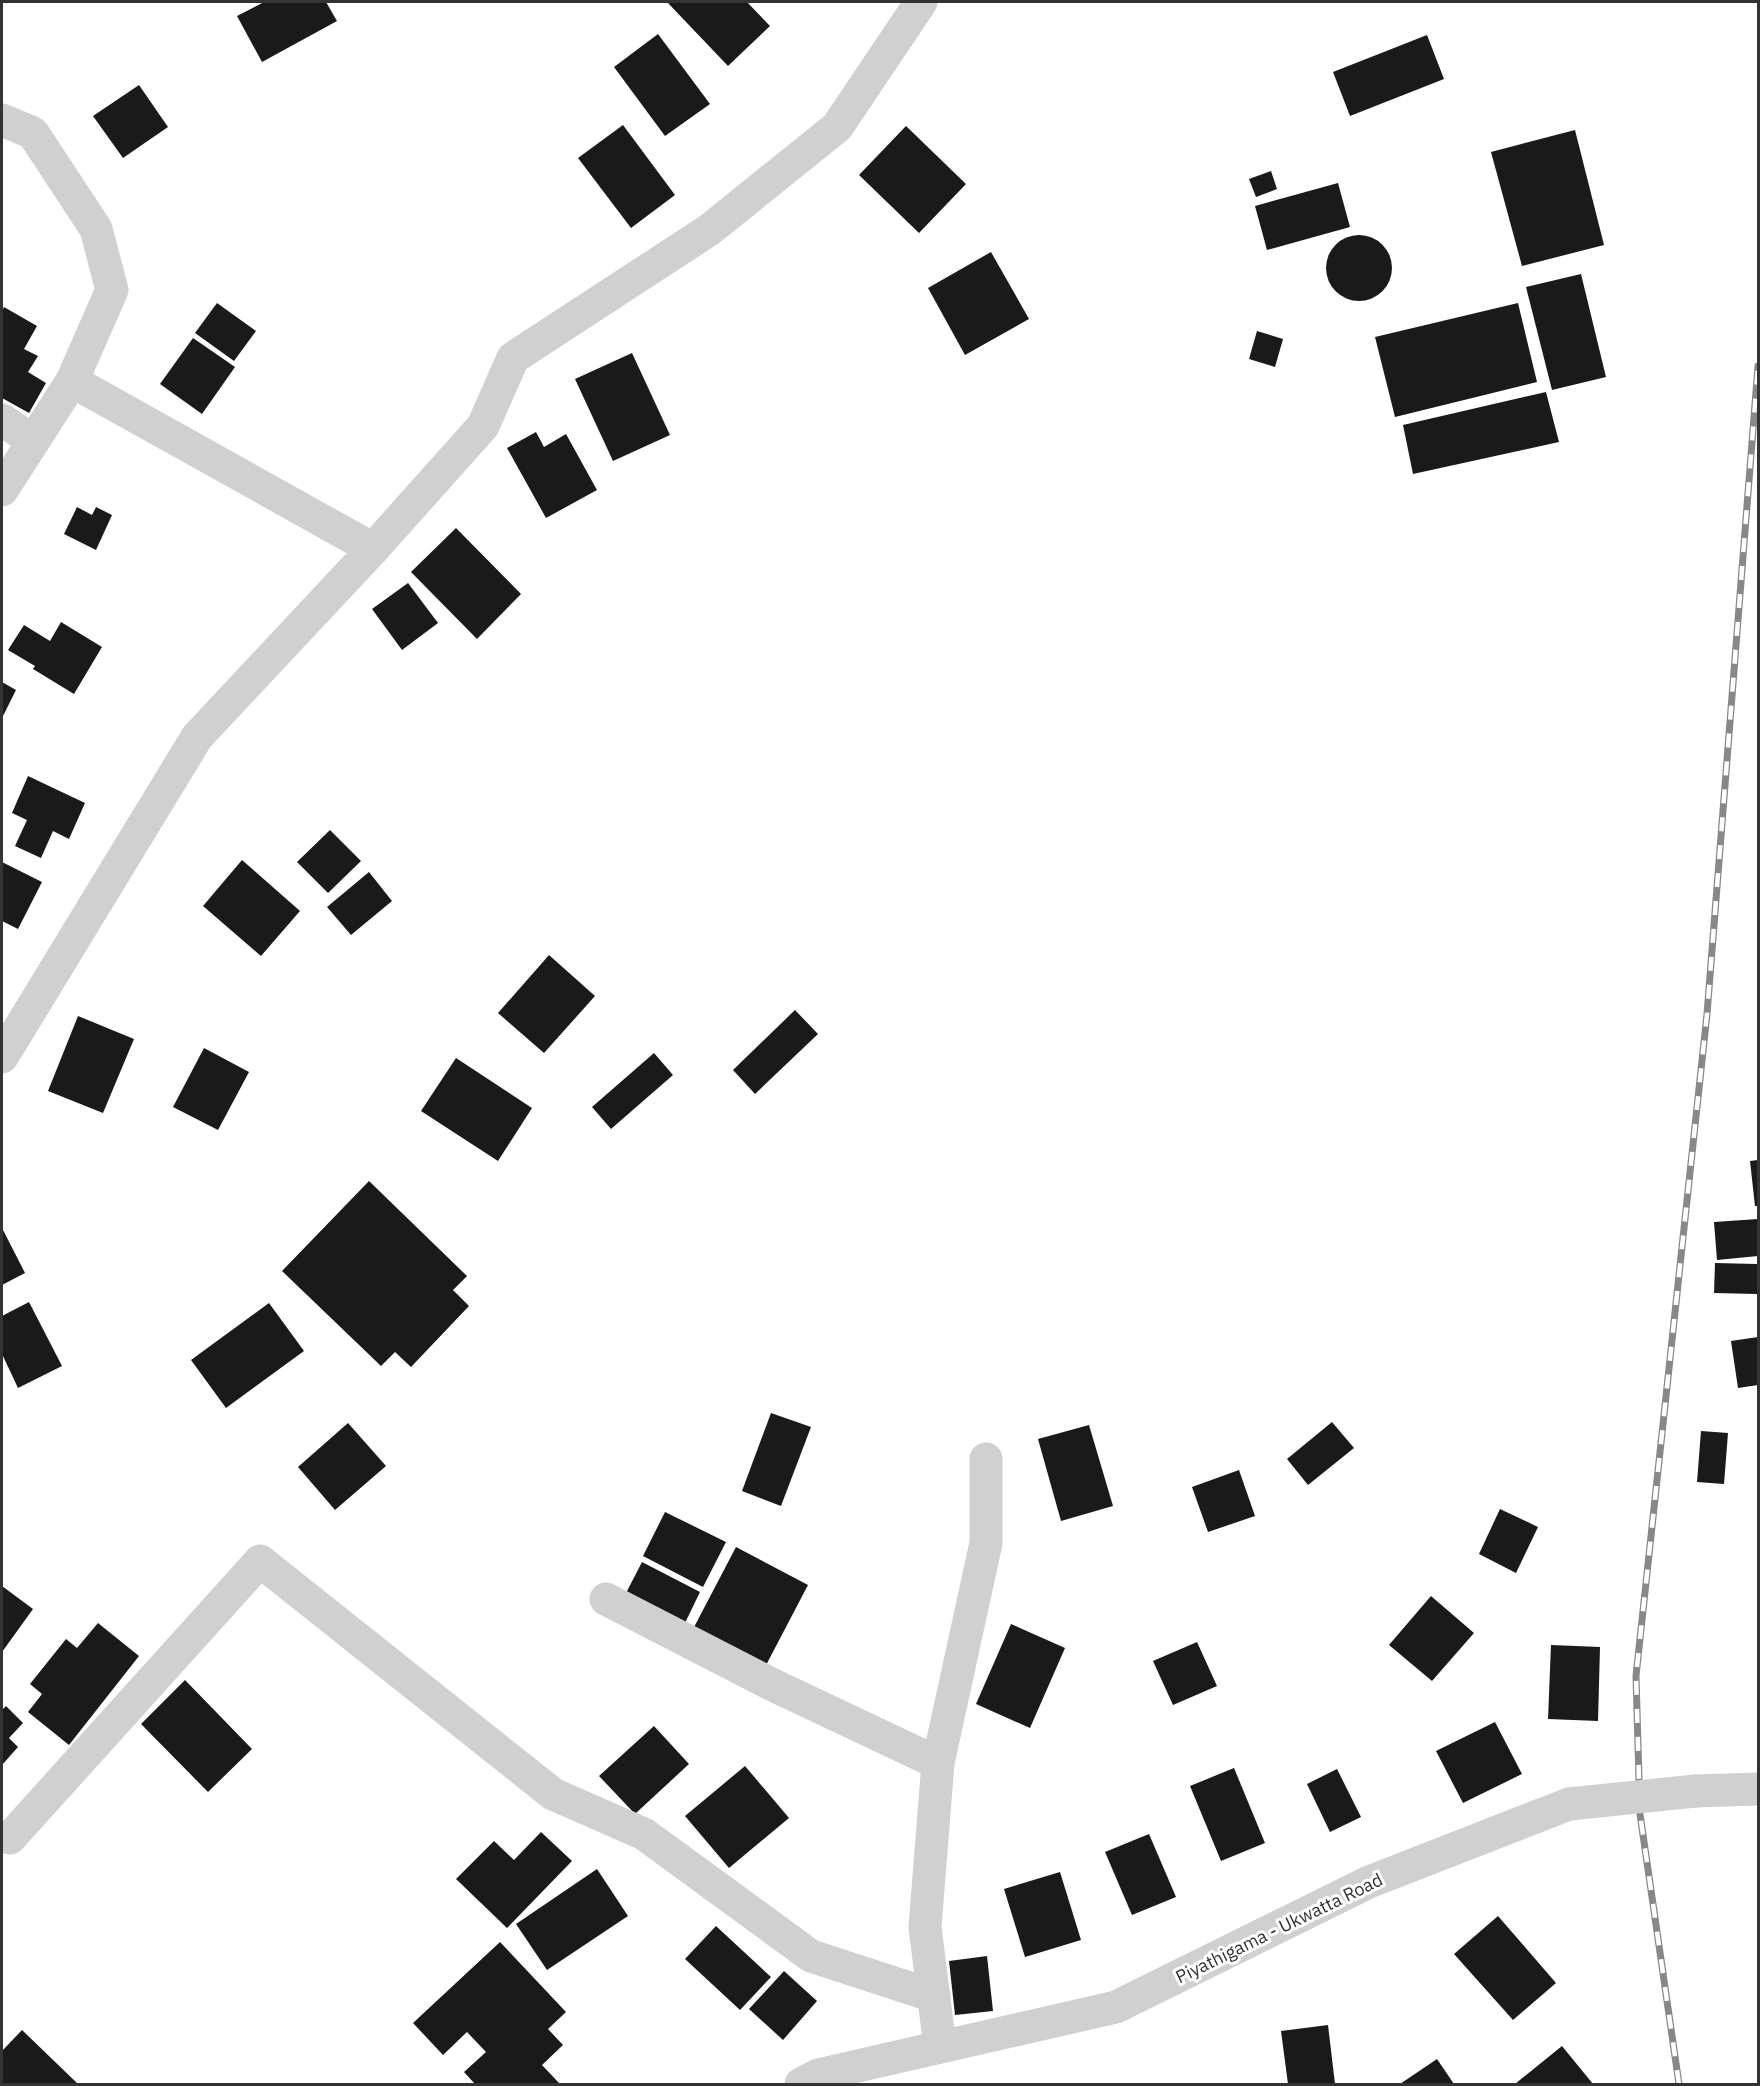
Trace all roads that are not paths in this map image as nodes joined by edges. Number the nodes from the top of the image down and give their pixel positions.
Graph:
1 (921, 2) edge
2 (2, 120) edge
3 (72, 381) junction
4 (2, 420) edge
5 (33, 441) junction
6 (2, 490) edge
7 (373, 549) junction
8 (2, 1057) edge
9 (986, 1459) dead end
10 (606, 1599) dead end
11 (938, 1763) junction
12 (1758, 1789) edge
13 (10, 1838) dead end
14 (934, 1996) junction
15 (940, 2047) junction
16 (801, 2085) edge

1 - 7 street
2 - 3 street
3 - 5 street
3 - 7 street
4 - 5 street
5 - 6 street
7 - 8 street
9 - 11 street
10 - 11 street
11 - 14 street
12 - 15 street, Piyathigama - Ukwatta Road, bridge
13 - 14 street
14 - 15 street
15 - 16 street, Piyathigama - Ukwatta Road

